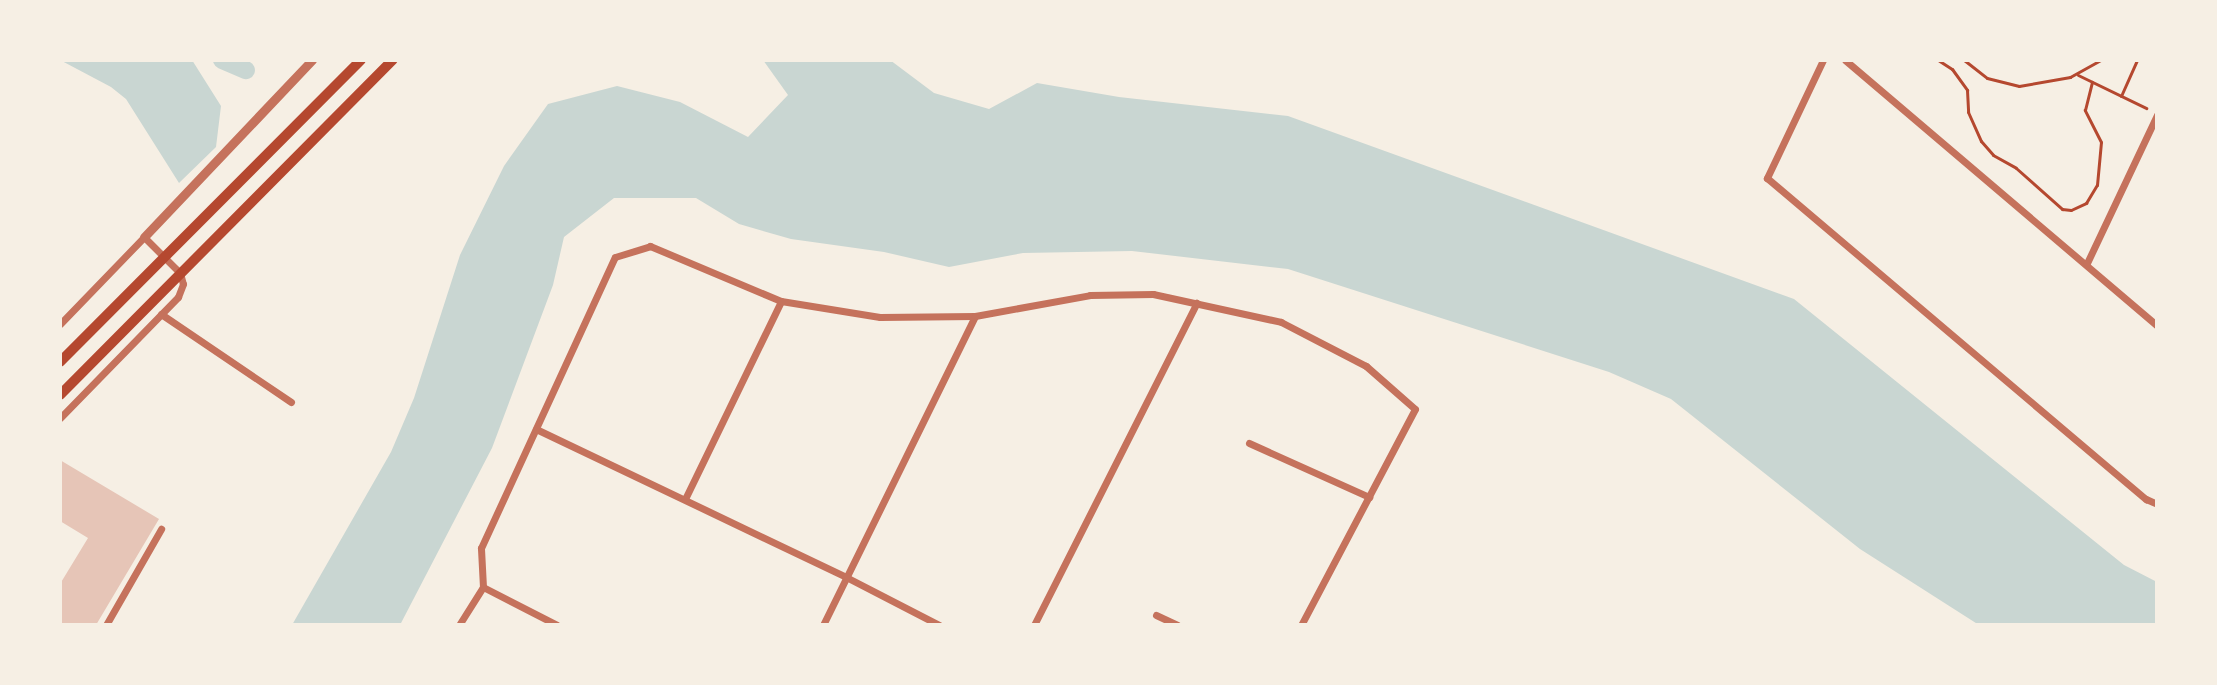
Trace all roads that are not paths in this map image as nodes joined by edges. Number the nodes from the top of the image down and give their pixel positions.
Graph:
1 (312, 60) edge
2 (361, 60) edge
3 (393, 60) edge
4 (1823, 60) edge
5 (1845, 60) edge
6 (2157, 114) edge
7 (144, 237) junction
8 (2087, 263) junction
9 (781, 301) junction
10 (1197, 303) junction
11 (161, 314) junction
12 (975, 316) junction
13 (60, 324) edge
14 (2157, 326) edge
15 (60, 362) edge
16 (60, 395) edge
17 (291, 402) dead end
18 (60, 418) edge
19 (536, 429) junction
20 (1249, 443) dead end
21 (1369, 497) junction
22 (685, 499) junction
23 (2157, 504) edge
24 (161, 529) dead end
25 (846, 577) junction
26 (483, 587) junction
27 (1156, 615) dead end
28 (106, 625) edge
29 (459, 625) edge
30 (557, 625) edge
31 (823, 625) edge
32 (939, 625) edge
33 (1034, 625) edge
34 (1177, 625) edge
35 (1301, 625) edge

1 - 7 street
2 - 15 main road
3 - 16 main road
4 - 23 street
5 - 8 street
6 - 8 street
7 - 11 street
7 - 13 street
8 - 14 street
9 - 12 street
9 - 19 street
9 - 22 street
10 - 12 street
10 - 21 street
10 - 33 street
11 - 17 street
11 - 18 street
12 - 25 street
19 - 22 street
19 - 26 street
20 - 21 street
21 - 35 street
22 - 25 street
24 - 28 street
25 - 31 street
25 - 32 street
26 - 29 street
26 - 30 street
27 - 34 street

